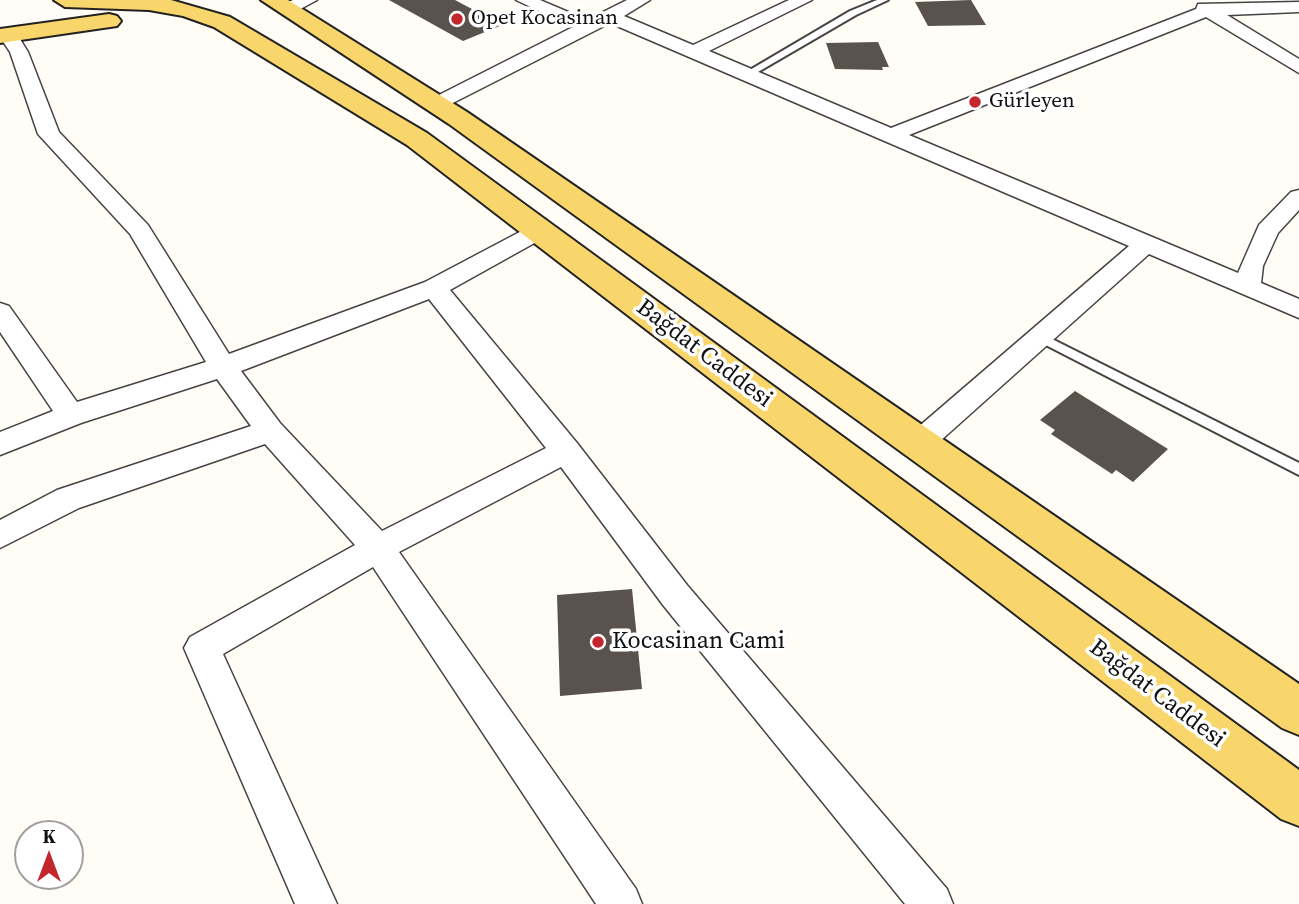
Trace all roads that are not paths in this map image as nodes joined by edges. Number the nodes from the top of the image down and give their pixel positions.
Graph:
1 (525, 0) edge
2 (641, 0) edge
3 (803, 0) edge
4 (884, 0) edge
5 (57, 2) edge
6 (289, 3) edge
7 (1200, 5) edge
8 (1299, 7) edge
9 (609, 16) junction
10 (222, 22) junction
11 (4, 26) edge
12 (587, 27) junction
13 (694, 51) junction
14 (1299, 67) edge
15 (748, 74) junction
16 (436, 104) junction
17 (894, 134) junction
18 (1299, 197) edge
19 (540, 231) junction
20 (1146, 244) junction
21 (434, 288) junction
22 (1248, 288) junction
23 (1299, 309) edge
24 (0, 312) edge
25 (1040, 337) junction
26 (223, 367) junction
27 (71, 415) junction
28 (270, 431) junction
29 (919, 443) junction
30 (0, 444) edge
31 (566, 451) junction
32 (1299, 469) edge
33 (0, 535) edge
34 (378, 548) junction
35 (1299, 712) edge
36 (1299, 802) edge
37 (311, 902) edge
38 (621, 904) edge
39 (932, 904) edge

1 - 12 street
2 - 9 street
3 - 13 street
4 - 15 lane
5 - 10 main road, Bağdat Caddesi
6 - 16 main road, Bağdat Caddesi
7 - 8 street
7 - 14 street
7 - 17 street
9 - 12 street
9 - 13 street
10 - 11 main road
10 - 19 main road, Bağdat Caddesi
11 - 26 street
12 - 16 street
13 - 15 street
15 - 17 street
16 - 29 main road, Bağdat Caddesi
17 - 20 street
18 - 22 street
19 - 21 street
19 - 36 main road, Bağdat Caddesi
20 - 22 street
20 - 25 street
21 - 26 street
21 - 31 street
22 - 23 street
24 - 27 street
25 - 29 street
25 - 32 lane
26 - 27 street
26 - 28 street
27 - 30 street
28 - 33 street
28 - 34 street
29 - 35 main road, Bağdat Caddesi
31 - 34 street
31 - 39 street
34 - 37 street
34 - 38 street

